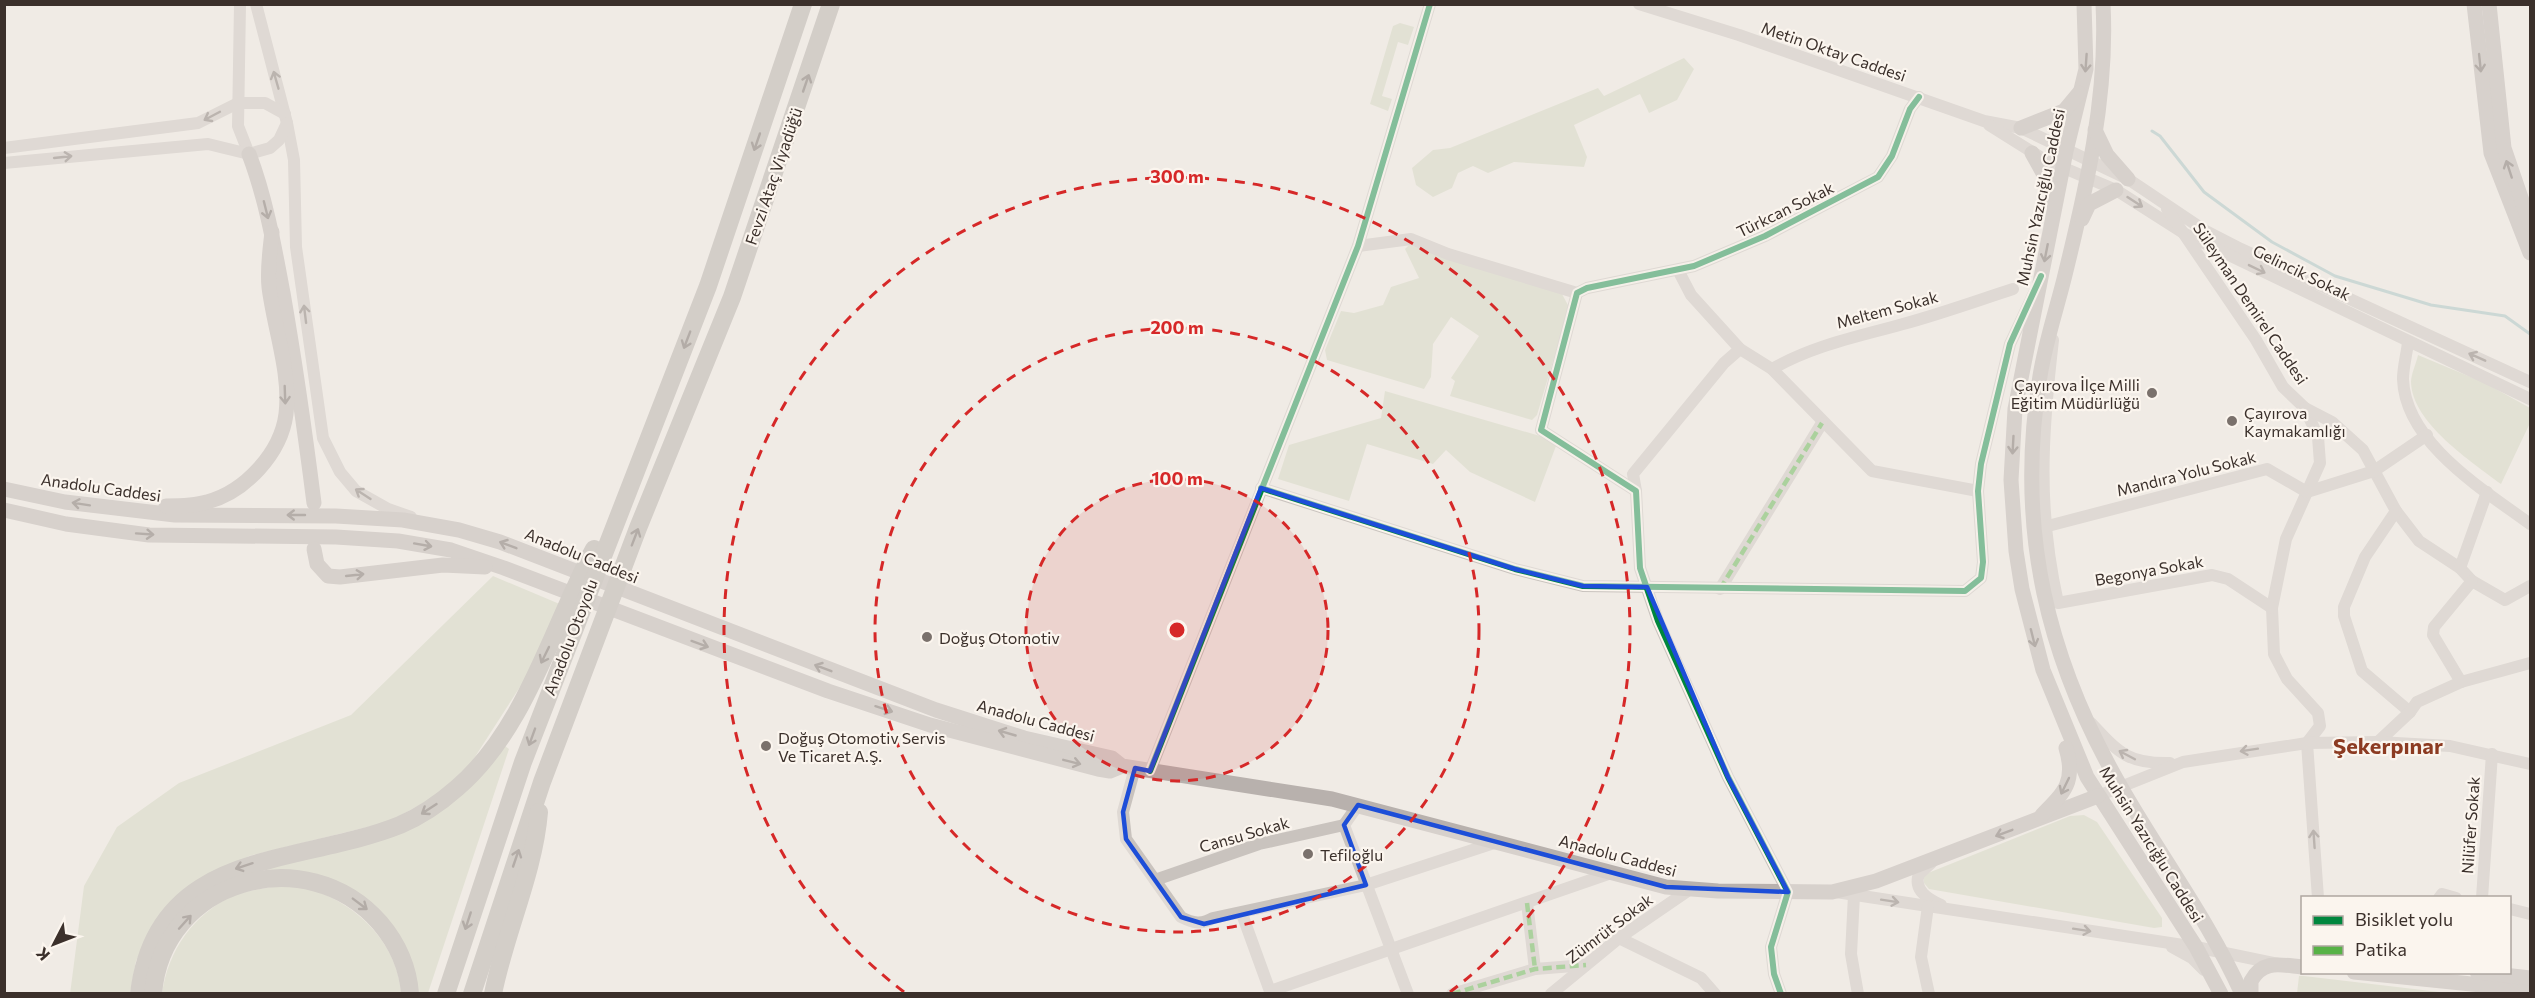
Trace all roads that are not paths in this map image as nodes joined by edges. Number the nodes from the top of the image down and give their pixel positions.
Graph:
1 (240, 4) edge
2 (256, 4) edge
3 (803, 4) edge
4 (831, 4) edge
5 (1431, 4) edge
6 (1639, 4) edge
7 (2084, 4) edge
8 (2103, 4) edge
9 (2474, 4) edge
10 (2489, 4) edge
11 (2081, 91) junction
12 (1918, 97) junction
13 (237, 103) junction
14 (286, 118) junction
15 (1983, 121) junction
16 (2021, 128) junction
17 (2094, 128) junction
18 (4, 148) edge
19 (2066, 151) junction
20 (2032, 153) junction
21 (249, 154) junction
22 (4, 163) edge
23 (2064, 168) junction
24 (2089, 169) junction
25 (2128, 179) junction
26 (2116, 190) junction
27 (2161, 201) junction
28 (2527, 206) edge
29 (2054, 210) junction
30 (2530, 224) edge
31 (272, 232) junction
32 (2185, 234) junction
33 (2074, 236) junction
34 (1358, 246) junction
35 (2530, 254) edge
36 (1678, 270) junction
37 (2042, 276) junction
38 (708, 286) joint
39 (2013, 289) dead end
40 (1578, 293) junction
41 (732, 297) joint
42 (2058, 300) junction
43 (2408, 342) junction
44 (1740, 349) junction
45 (1772, 369) junction
46 (2530, 382) edge
47 (2530, 399) edge
48 (2305, 408) junction
49 (1822, 423) junction
50 (2427, 435) junction
51 (636, 471) junction
52 (2373, 471) junction
53 (1261, 488) junction
54 (4, 489) edge
55 (1636, 491) junction
56 (1978, 491) junction
57 (2307, 492) junction
58 (2487, 492) junction
59 (314, 503) dead end
60 (111, 509) junction
61 (4, 510) edge
62 (2396, 512) junction
63 (435, 524) junction
64 (2530, 524) edge
65 (2044, 527) junction
66 (314, 549) dead end
67 (504, 568) junction
68 (2460, 568) junction
69 (2472, 581) junction
70 (2530, 586) edge
71 (1647, 587) junction
72 (1720, 589) junction
73 (2058, 603) joint
74 (2272, 608) junction
75 (2530, 663) edge
76 (2043, 670) junction
77 (2461, 682) junction
78 (2410, 712) junction
79 (2083, 714) junction
80 (2378, 742) junction
81 (2307, 743) junction
82 (2279, 746) junction
83 (2492, 754) junction
84 (2183, 762) junction
85 (2530, 764) edge
86 (1136, 768) junction
87 (2309, 770) junction
88 (542, 782) junction
89 (2121, 786) junction
90 (2098, 796) junction
91 (1358, 805) junction
92 (2038, 819) junction
93 (1344, 825) junction
94 (1497, 842) junction
95 (1937, 859) junction
96 (1611, 873) junction
97 (1155, 880) junction
98 (1366, 885) junction
99 (1689, 890) junction
100 (1788, 892) junction
101 (1832, 892) junction
102 (1854, 895) junction
103 (2318, 896) edge
104 (2482, 896) edge
105 (1527, 903) junction
106 (1928, 906) junction
107 (2511, 909) edge
108 (1958, 911) junction
109 (1242, 914) junction
110 (2530, 914) edge
111 (1619, 938) junction
112 (2157, 941) junction
113 (2196, 947) junction
114 (1390, 948) junction
115 (2223, 953) junction
116 (1586, 965) junction
117 (2295, 966) edge
118 (1535, 969) junction
119 (2374, 974) edge
120 (2495, 974) edge
121 (2530, 978) edge
122 (2219, 990) edge
123 (2530, 990) edge
124 (1271, 992) edge
125 (139, 993) edge
126 (153, 993) edge
127 (410, 993) edge
128 (446, 993) edge
129 (472, 993) edge
130 (493, 993) edge
131 (1408, 993) edge
132 (1452, 993) edge
133 (1551, 993) edge
134 (1715, 993) edge
135 (1781, 993) edge
136 (1858, 993) edge
137 (1929, 993) edge
138 (2242, 993) edge
139 (2251, 993) edge

1 - 13 street
14 -> 2 street
3 -> 38 highway, Fevzi Ataç Viyadüğü
41 -> 4 highway, Fevzi Ataç Viyadüğü
5 - 34 street
6 - 12 street, Metin Oktay Caddesi
7 -> 11 main road, Muhsin Yazıcığlu Caddesi
8 - 17 main road, Muhsin Yazıcığlu Caddesi
9 -> 35 main road
28 -> 10 main road
11 - 16 main road
11 - 19 main road, Muhsin Yazıcığlu Caddesi
12 - 15 street, Metin Oktay Caddesi
12 - 36 street, Türkcan Sokak
13 - 14 street
13 -> 18 street
13 - 21 street
14 - 21 street
63 -> 14 street
15 - 16 street, Metin Oktay Caddesi
15 - 20 street, Metin Oktay Caddesi
16 - 19 street, Metin Oktay Caddesi
17 - 24 main road, Muhsin Yazıcığlu Caddesi
17 - 25 main road
19 - 23 main road, Muhsin Yazıcığlu Caddesi
19 - 24 street, Gelincik Sokak
20 - 23 street, Metin Oktay Caddesi
20 - 29 main road
22 -> 21 street
21 -> 31 main road
23 - 24 street, Gelincik Sokak
23 - 29 main road, Muhsin Yazıcığlu Caddesi
24 - 25 street, Gelincik Sokak
24 - 26 street, Gelincik Sokak
24 - 33 main road, Muhsin Yazıcığlu Caddesi
25 - 27 street, Gelincik Sokak
26 -> 32 street, Gelincik Sokak
26 - 33 main road
27 - 32 street, Süleyman Demirel Caddesi
46 -> 27 street, Gelincik Sokak
28 - 30 main road
29 -> 37 main road, Muhsin Yazıcığlu Caddesi
31 - 59 main road
31 -> 60 main road
32 -> 43 street, Gelincik Sokak
32 - 48 street, Süleyman Demirel Caddesi
33 - 42 main road, Muhsin Yazıcığlu Caddesi
34 - 40 street
34 - 53 street
36 - 40 street, Türkcan Sokak
36 - 44 street
37 - 56 street
37 -> 76 main road, Muhsin Yazıcığlu Caddesi
38 -> 51 highway, Anadolu Otoyolu
39 - 45 street, Meltem Sokak
40 - 55 street
88 -> 41 highway, Anadolu Otoyolu
42 - 65 street, Muhsin Yazıcığlu Caddesi
42 - 79 main road, Muhsin Yazıcığlu Caddesi
43 - 47 street, Gelincik Sokak
43 - 50 street
44 - 45 street
44 - 55 street
45 - 49 street
48 - 52 street
48 - 57 street, Süleyman Demirel Caddesi
49 - 56 street
49 - 72 street
50 - 52 street
50 - 58 street
51 -> 125 highway
51 -> 128 highway, Anadolu Otoyolu
52 - 57 street
52 - 62 street
53 - 71 street
53 - 86 street
60 -> 54 main road, Anadolu Caddesi
55 - 71 street
56 - 72 street
57 - 65 street, Mandıra Yolu Sokak
57 - 74 street, Süleyman Demirel Caddesi
58 - 64 street
58 - 68 street
63 -> 60 main road, Anadolu Caddesi
61 -> 67 main road, Anadolu Caddesi
62 - 68 street
62 - 78 street
86 -> 63 main road, Anadolu Caddesi
65 - 73 street, Muhsin Yazıcığlu Caddesi
66 -> 67 main road
67 -> 86 main road, Anadolu Caddesi
68 - 69 street
69 - 70 street
69 - 77 street
71 - 72 street
71 - 100 street
73 - 74 street, Begonya Sokak
74 - 81 street, Süleyman Demirel Caddesi
75 - 77 street
76 - 90 main road, Muhsin Yazıcığlu Caddesi
76 -> 92 main road
77 - 78 street
78 - 80 street
84 -> 79 street
79 - 89 main road, Muhsin Yazıcığlu Caddesi
80 - 81 street
80 - 83 street
81 - 82 street
81 - 87 street, Süleyman Demirel Caddesi
82 -> 84 street
82 - 87 street
83 - 85 street
83 - 104 street, Nilüfer Sokak
84 - 89 street
86 - 91 main road, Anadolu Caddesi
86 - 97 street
103 -> 87 street, Süleyman Demirel Caddesi
129 -> 88 highway, Anadolu Otoyolu
88 - 130 highway
89 - 90 street
89 - 115 main road, Muhsin Yazıcığlu Caddesi
90 - 92 main road, Anadolu Caddesi
90 - 113 main road, Muhsin Yazıcığlu Caddesi
91 - 93 street
91 - 94 main road, Anadolu Caddesi
92 -> 95 main road, Anadolu Caddesi
93 - 97 street, Cansu Sokak
93 - 98 street
94 - 96 main road, Anadolu Caddesi
94 - 98 street
95 - 101 main road, Anadolu Caddesi
95 - 108 street
96 - 99 main road, Anadolu Caddesi
96 - 105 street
97 - 109 street
98 - 109 street
98 - 114 street
99 - 100 main road, Anadolu Caddesi
99 - 111 street, Zümrüt Sokak
100 - 101 main road, Anadolu Caddesi
100 - 135 street
101 - 102 street
102 -> 106 street
102 - 136 street
105 - 114 street
105 - 118 street
106 - 108 street
106 - 137 street
107 - 110 street
108 -> 112 street
109 - 124 street
111 - 116 street, Zümrüt Sokak
111 - 134 street
112 - 113 street
112 - 122 street
113 - 115 street
113 - 122 main road, Muhsin Yazıcığlu Caddesi
114 - 124 street
114 - 131 street
115 - 117 street
115 - 138 main road, Muhsin Yazıcığlu Caddesi
116 - 118 street
116 - 133 street, Zümrüt Sokak
117 - 139 main road
118 - 132 street
119 - 123 main road
120 - 121 main road
126 -> 127 highway

